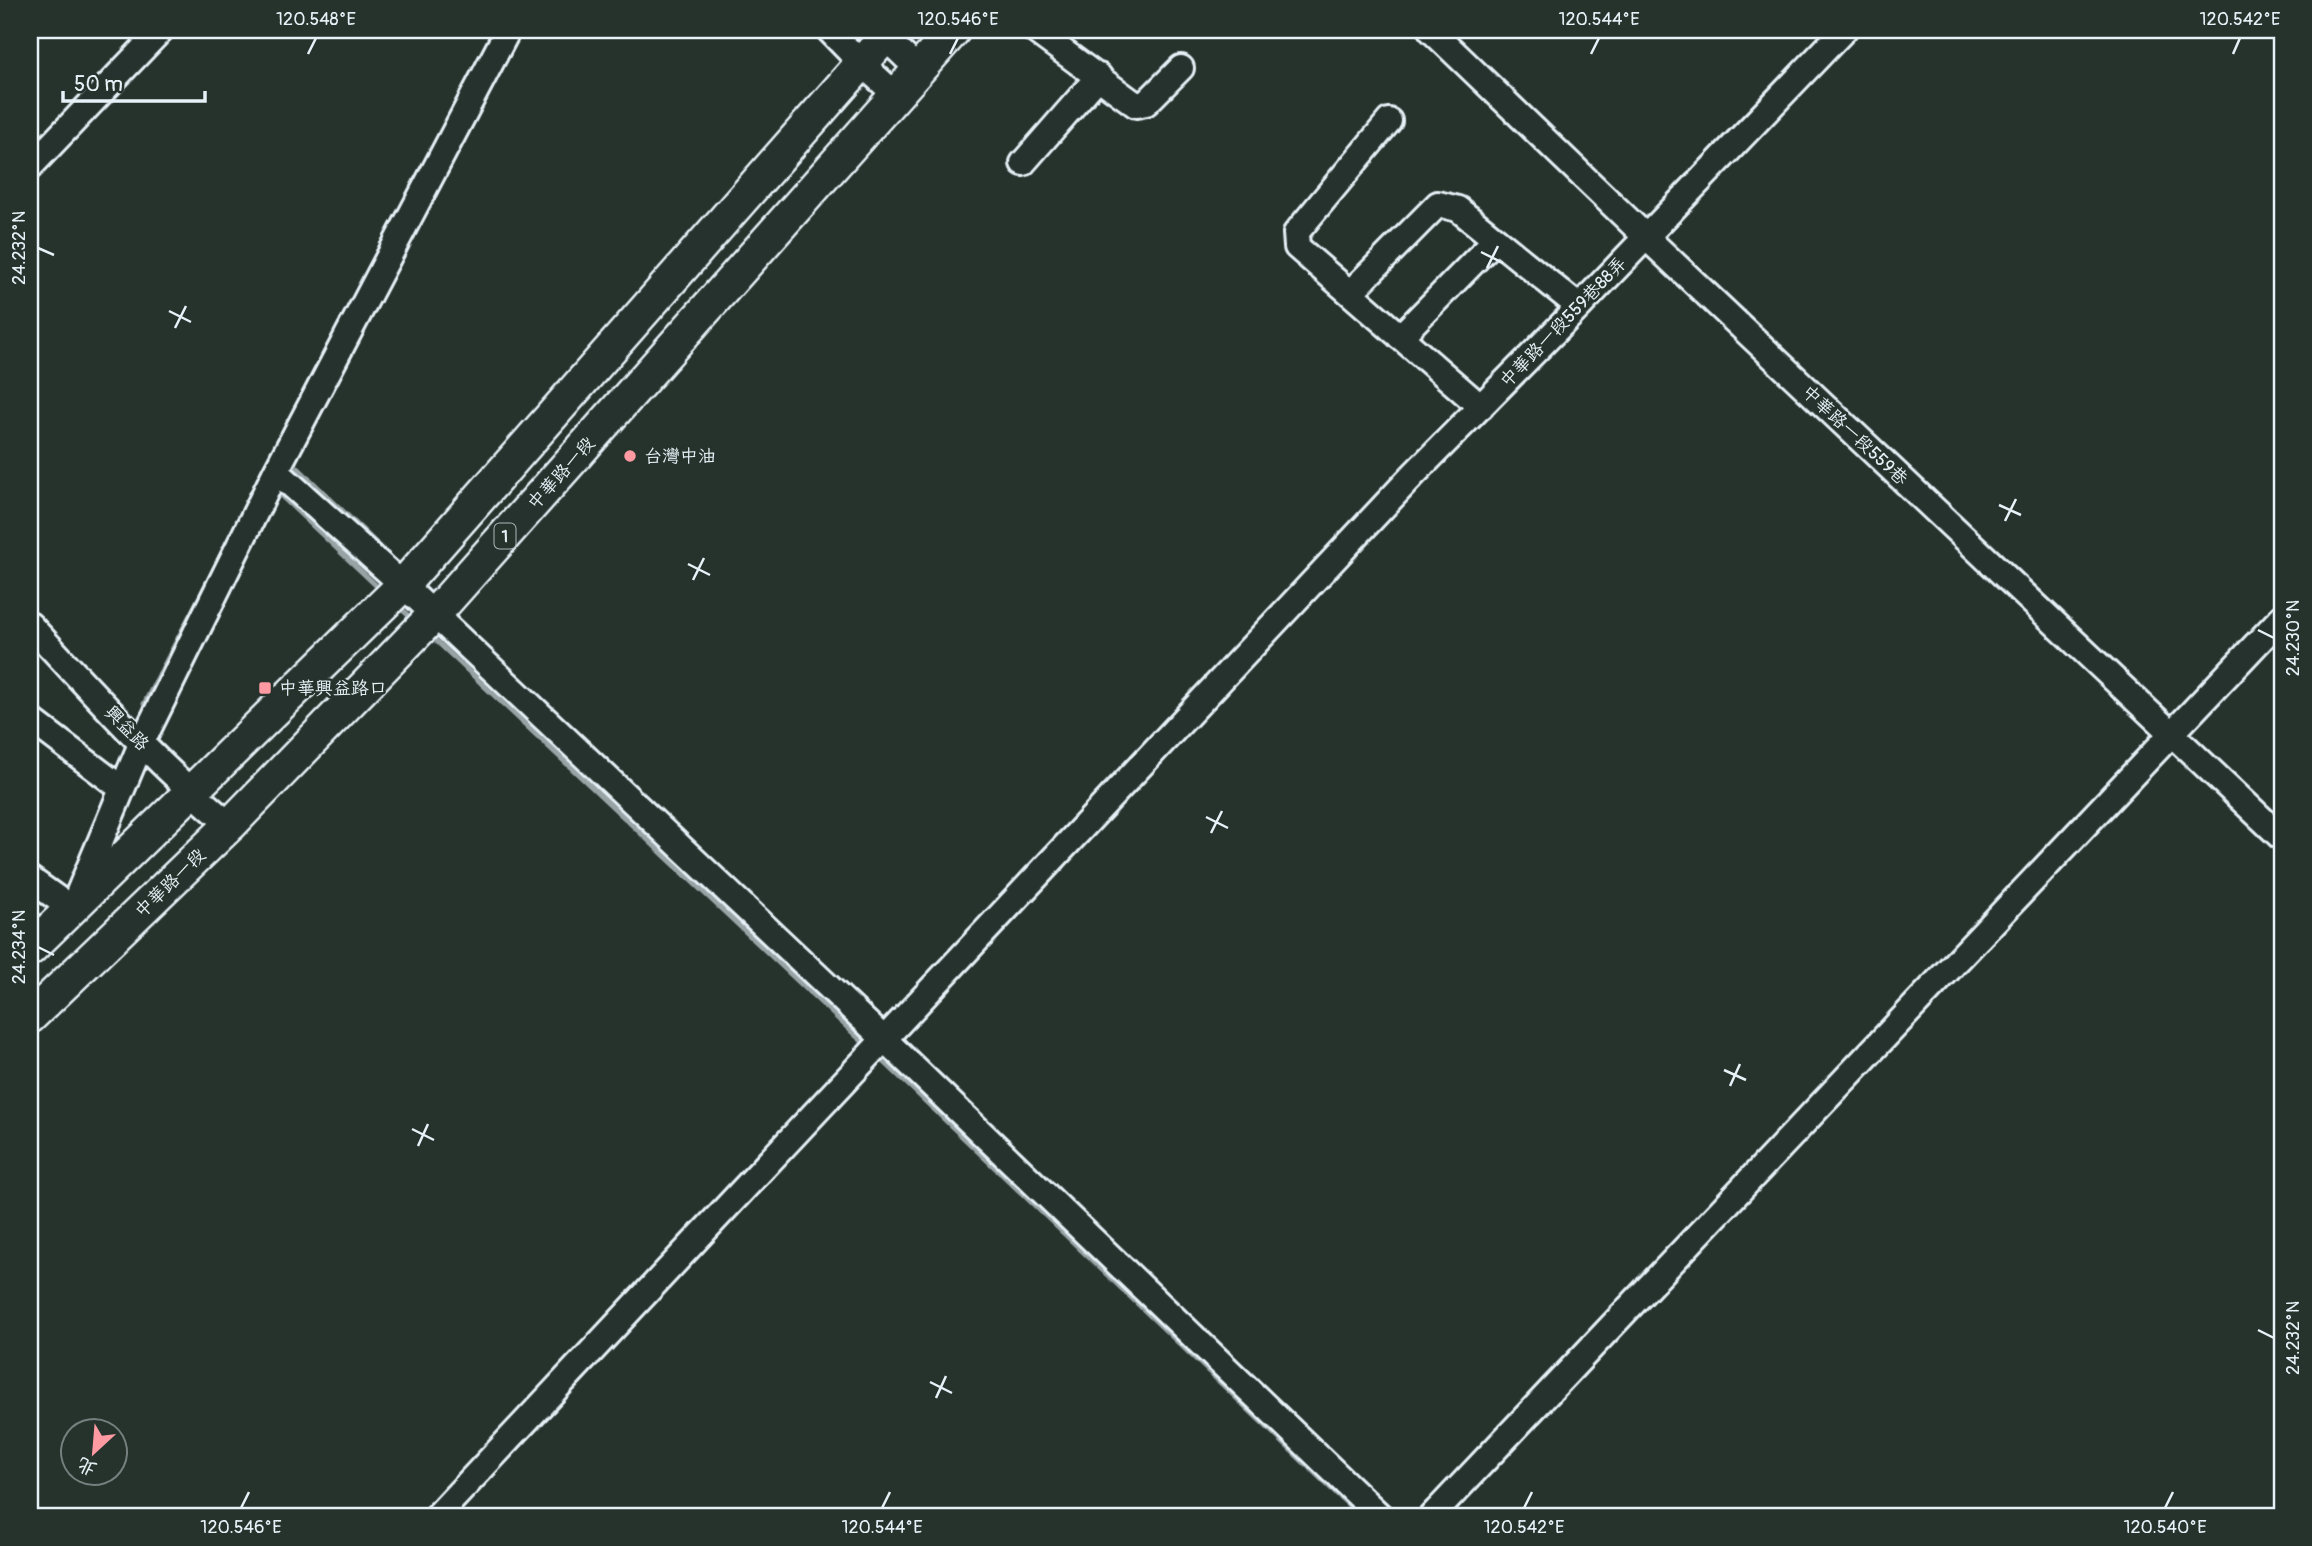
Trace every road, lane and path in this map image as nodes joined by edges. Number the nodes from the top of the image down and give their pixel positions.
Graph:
1 (508, 30) edge
2 (829, 30) edge
3 (954, 30) edge
4 (1034, 30) edge
5 (1431, 30) edge
6 (1844, 30) edge
7 (158, 31) edge
8 (884, 32) edge
9 (862, 64) junction
10 (1181, 68) dead end
11 (918, 69) junction
12 (1099, 76) junction
13 (896, 95) junction
14 (1389, 121) dead end
15 (1023, 163) dead end
16 (30, 167) edge
17 (1644, 236) junction
18 (1495, 240) junction
19 (1350, 293) junction
20 (1579, 307) junction
21 (1400, 337) junction
22 (1481, 407) junction
23 (276, 471) junction
24 (403, 585) junction
25 (434, 615) junction
26 (2282, 617) edge
27 (30, 625) edge
28 (30, 719) edge
29 (2171, 734) junction
30 (141, 744) junction
31 (121, 788) junction
32 (191, 793) junction
33 (230, 825) junction
34 (2282, 838) edge
35 (30, 879) edge
36 (72, 909) junction
37 (30, 949) edge
38 (30, 1017) edge
39 (885, 1040) junction
40 (437, 1516) edge
41 (1380, 1516) edge
42 (1432, 1516) edge

1 - 23 street
2 - 9 street
3 - 11 main road, 中華路一段 / 1
4 - 12 street
5 - 17 street, 中華路一段559巷
6 - 17 street, 中華路一段559巷88弄
7 - 16 street
8 - 9 main road
8 - 11 street
9 - 13 street
9 - 24 main road
10 - 12 street
11 - 13 main road, 中華路一段 / 1
12 - 15 street
13 - 25 main road, 中華路一段 / 1
14 - 19 street
17 - 20 street, 中華路一段559巷88弄
17 - 29 street, 中華路一段559巷
18 - 19 street
18 - 20 street
18 - 21 street
19 - 21 street
20 - 22 street, 中華路一段559巷88弄
21 - 22 street
22 - 39 street, 中華路一段559巷88弄
23 - 24 street
23 - 30 street
24 - 25 street
24 - 32 main road
25 - 33 main road, 中華路一段 / 1
25 - 39 street
26 - 29 street
27 - 30 street, 興益路
28 - 31 street
29 - 34 street, 中華路一段559巷
29 - 42 street
30 - 31 street
30 - 32 street, 興益路
31 - 36 street
32 - 33 street, 興益路
32 - 36 main road
33 - 38 main road, 中華路一段 / 1
35 - 36 street
36 - 37 main road
39 - 40 street, 中華路一段559巷88弄
39 - 41 street

